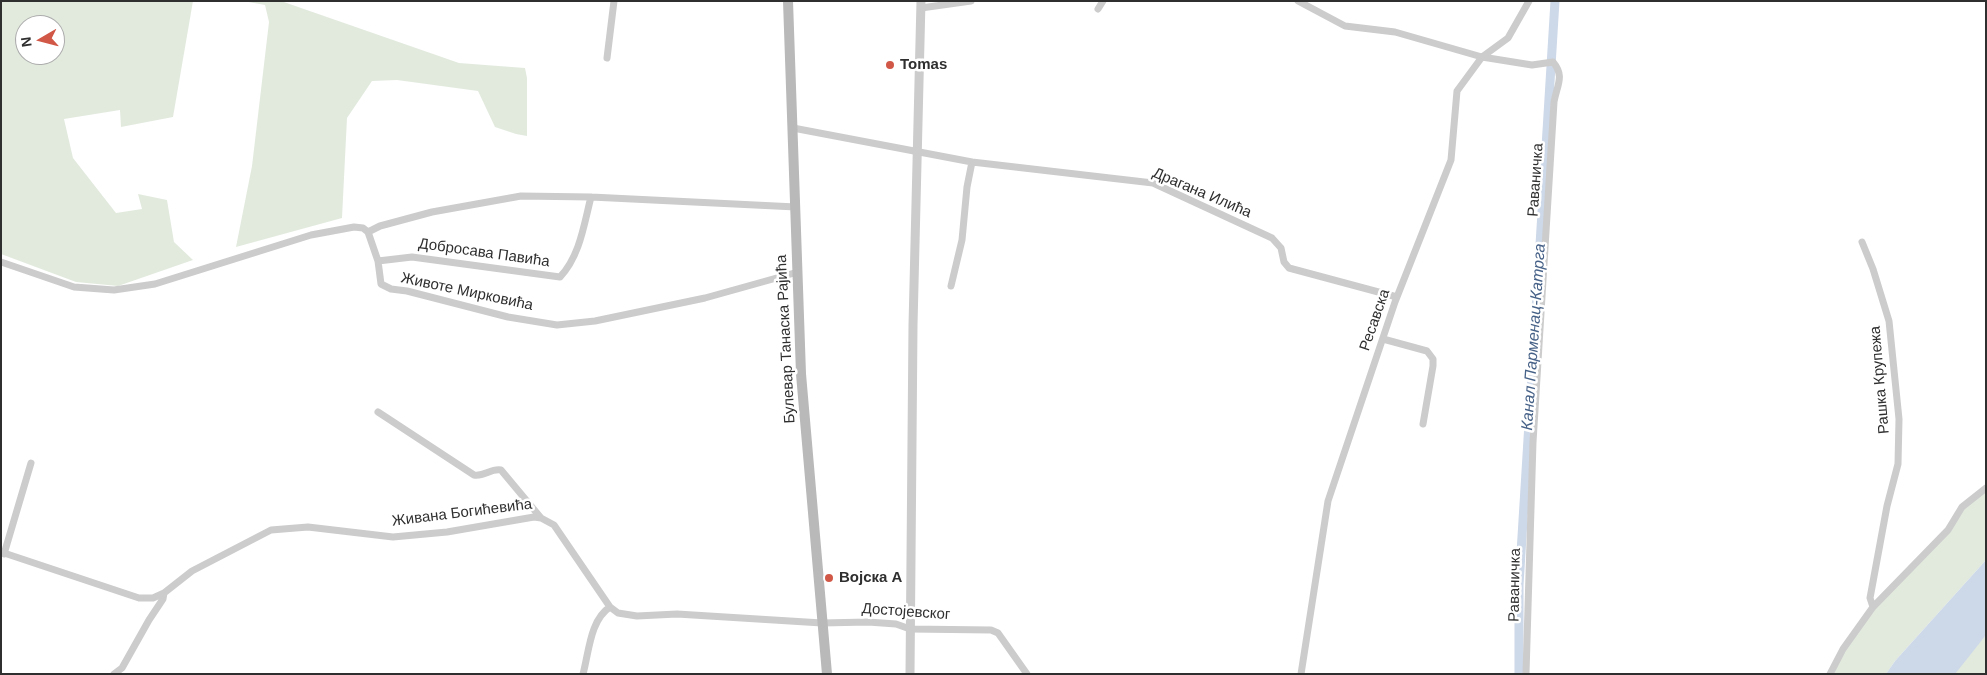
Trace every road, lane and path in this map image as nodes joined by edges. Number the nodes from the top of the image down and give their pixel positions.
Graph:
1 (614, 1) edge
2 (788, 1) edge
3 (971, 1) edge
4 (1103, 1) edge
5 (1298, 1) edge
6 (1529, 1) edge
7 (921, 5) edge
8 (1098, 9) dead end
9 (1482, 57) junction
10 (607, 58) dead end
11 (794, 128) junction
12 (918, 153) junction
13 (972, 162) junction
14 (591, 197) junction
15 (796, 208) junction
16 (368, 232) junction
17 (1862, 242) dead end
18 (378, 261) junction
19 (1, 262) edge
20 (798, 272) junction
21 (951, 286) dead end
22 (1397, 298) junction
23 (1383, 339) junction
24 (378, 412) dead end
25 (1423, 424) dead end
26 (31, 462) dead end
27 (1986, 488) edge
28 (541, 518) junction
29 (2, 553) edge
30 (164, 592) junction
31 (610, 607) junction
32 (1873, 607) junction
33 (822, 623) junction
34 (910, 629) junction
35 (114, 674) edge
36 (583, 674) edge
37 (827, 674) edge
38 (910, 674) edge
39 (1027, 674) edge
40 (1300, 674) edge
41 (1526, 674) edge
42 (1830, 674) edge

1 - 10 street
2 - 11 main road, Булевар Танаска Рајића
3 - 7 street
4 - 8 street
5 - 9 street, Раваничка
6 - 9 street, Ресавска
7 - 12 street
9 - 22 street, Ресавска
9 - 41 street, Раваничка
11 - 12 street
11 - 15 main road, Булевар Танаска Рајића
12 - 13 street, Драгана Илића
12 - 34 street
13 - 21 street
13 - 22 street, Драгана Илића
14 - 15 street, Добросава Павића
14 - 16 street, Добросава Павића
14 - 18 street, Добросава Павића
15 - 20 main road, Булевар Танаска Рајића
16 - 18 street, Животе Мирковића
16 - 19 street
17 - 32 street, Рашка Крупежа
18 - 20 street, Животе Мирковића
20 - 33 main road, Булевар Танаска Рајића
22 - 23 street, Ресавска
23 - 25 street
23 - 40 street, Ресавска
24 - 28 street, Живана Богићевића
26 - 29 street
27 - 32 street
28 - 30 street, Живана Богићевића
28 - 31 street, Живана Богићевића
29 - 30 street, Живана Богићевића
30 - 35 street, Живана Богићевића
31 - 33 street
31 - 36 street
32 - 42 street
33 - 34 street, Достојевског
33 - 37 main road, Булевар Танаска Рајића
34 - 38 street
34 - 39 street, Достојевског

